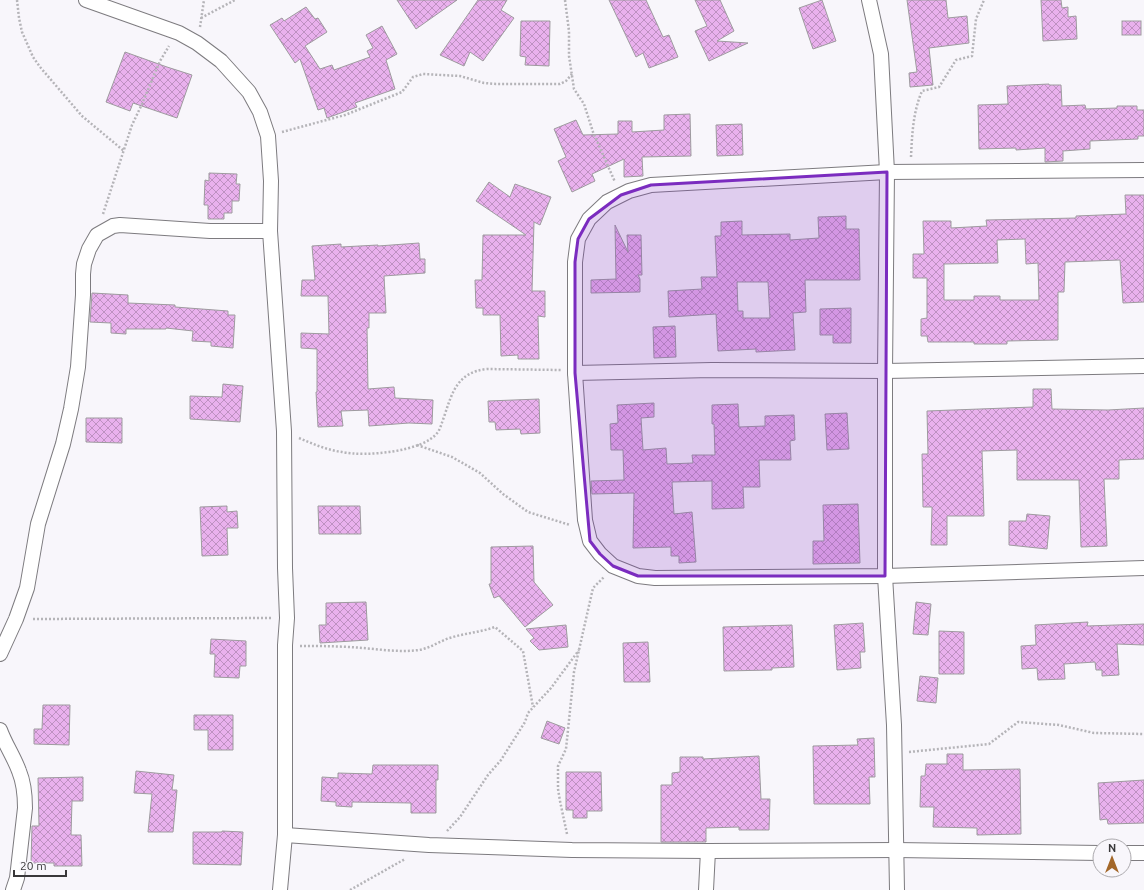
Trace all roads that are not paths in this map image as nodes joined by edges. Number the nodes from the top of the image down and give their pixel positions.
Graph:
1 (86, 0) edge
2 (870, 0) edge
3 (1144, 170) edge
4 (887, 172) junction
5 (270, 230) junction
6 (1144, 366) edge
7 (885, 371) junction
8 (575, 372) junction
9 (1144, 568) edge
10 (885, 576) junction
11 (0, 654) edge
12 (0, 730) edge
13 (285, 835) junction
14 (896, 850) junction
15 (708, 851) junction
16 (1092, 853) edge
17 (1132, 853) edge
18 (1144, 853) edge
19 (13, 890) edge
20 (280, 890) edge
21 (706, 890) edge
22 (897, 890) edge

1 - 5 street
2 - 4 street
3 - 4 street
4 - 7 street
4 - 8 street
5 - 11 street
5 - 13 street
6 - 7 street
7 - 8 street
7 - 10 street
8 - 10 street
9 - 10 street
10 - 14 street
12 - 19 street
13 - 15 street
13 - 20 street
14 - 15 street
14 - 16 street
14 - 22 street
15 - 21 street
17 - 18 street

